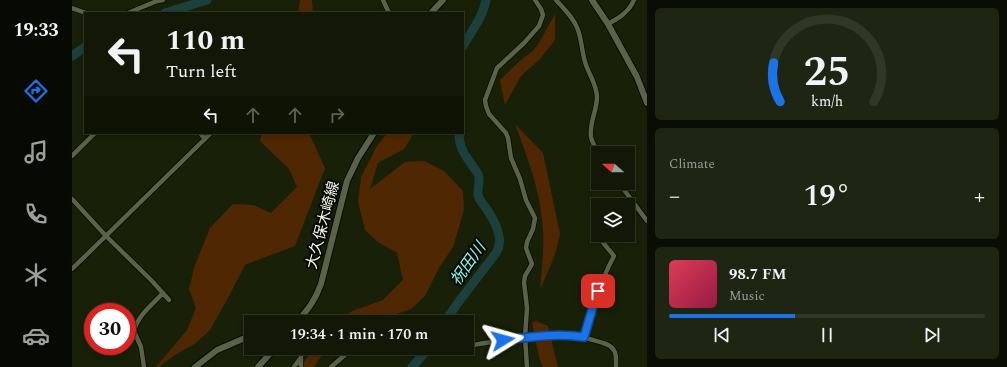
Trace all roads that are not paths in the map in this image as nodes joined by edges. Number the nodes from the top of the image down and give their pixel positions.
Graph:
1 (163, 0) edge
2 (383, 0) edge
3 (442, 0) edge
4 (535, 0) edge
5 (556, 0) edge
6 (592, 0) edge
7 (634, 0) edge
8 (72, 8) edge
9 (84, 12) edge
10 (130, 12) edge
11 (389, 12) edge
12 (432, 12) edge
13 (608, 24) junction
14 (647, 103) edge
15 (94, 134) edge
16 (201, 134) edge
17 (210, 134) edge
18 (373, 134) edge
19 (205, 139) junction
20 (595, 146) edge
21 (72, 156) edge
22 (72, 199) edge
23 (635, 205) edge
24 (647, 221) edge
25 (106, 236) junction
26 (603, 242) edge
27 (72, 269) edge
28 (163, 293) junction
29 (169, 300) dead end
30 (303, 315) edge
31 (525, 337) junction
32 (584, 337) junction
33 (244, 338) edge
34 (474, 345) edge
35 (269, 355) edge
36 (345, 355) edge
37 (300, 357) joint
38 (144, 367) edge
39 (195, 367) edge
40 (258, 367) edge
41 (294, 367) edge
42 (301, 367) edge
43 (331, 367) edge
44 (527, 367) edge
45 (616, 367) edge

1 - 10 street
2 - 11 street
3 - 12 main road
4 - 31 street
5 - 20 street
6 - 13 main road
7 - 13 street
8 - 9 street
13 - 14 main road
15 - 21 street
16 - 19 street
17 - 19 street
18 - 30 main road, 大久保木崎線
19 - 25 street
22 - 25 street
23 - 24 street
25 - 27 street
25 - 28 street
26 - 32 street
28 - 29 street
28 - 38 street
31 - 32 street
31 - 34 street
31 - 44 street
32 - 45 street
33 - 39 main road
35 - 40 main road
36 - 43 street
37 - 41 street
37 - 42 street

